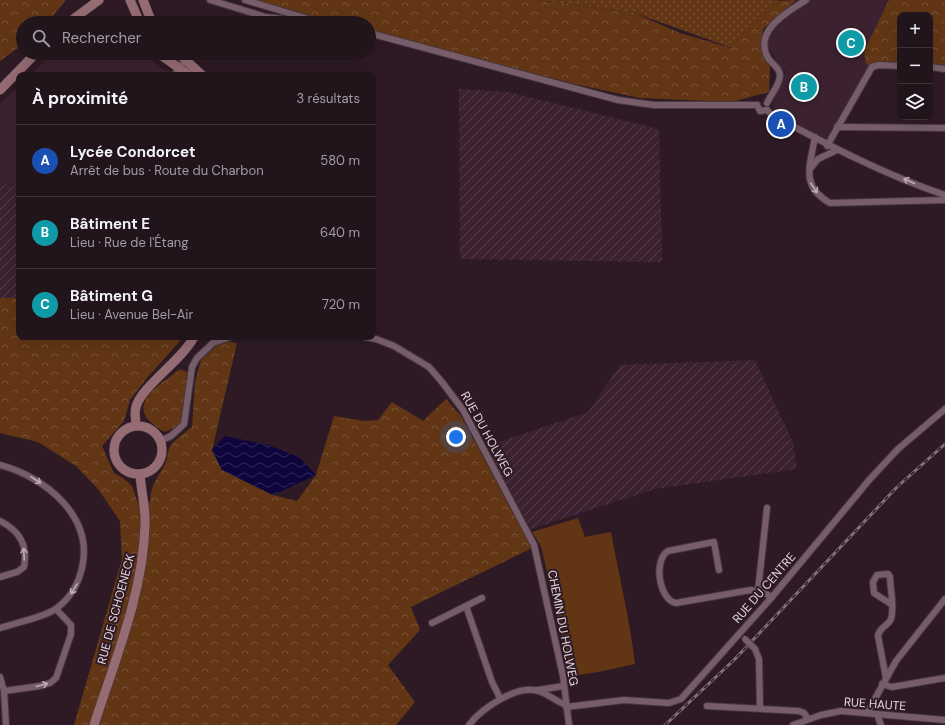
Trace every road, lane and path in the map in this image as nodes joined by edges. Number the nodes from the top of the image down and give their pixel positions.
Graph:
1 (87, 0) edge
2 (99, 0) edge
3 (130, 0) edge
4 (144, 0) edge
5 (210, 0) edge
6 (245, 0) edge
7 (806, 0) edge
8 (76, 16) joint
9 (137, 16) edge
10 (150, 16) edge
11 (263, 16) edge
12 (299, 16) edge
13 (376, 35) edge
14 (29, 60) edge
15 (165, 60) edge
16 (186, 60) joint
17 (897, 66) edge
18 (933, 67) edge
19 (945, 69) edge
20 (18, 72) edge
21 (176, 72) edge
22 (199, 72) edge
23 (16, 74) edge
24 (0, 90) edge
25 (767, 103) junction
26 (757, 105) junction
27 (767, 110) junction
28 (837, 127) junction
29 (945, 128) edge
30 (815, 137) junction
31 (827, 146) junction
32 (837, 150) junction
33 (809, 171) junction
34 (924, 188) junction
35 (945, 195) edge
36 (945, 200) edge
37 (922, 201) junction
38 (376, 339) edge
39 (192, 340) edge
40 (222, 340) edge
41 (945, 409) edge
42 (136, 426) junction
43 (160, 441) junction
44 (0, 465) edge
45 (140, 474) junction
46 (767, 508) dead end
47 (0, 521) edge
48 (530, 536) joint
49 (719, 570) dead end
50 (0, 577) edge
51 (758, 591) junction
52 (772, 597) junction
53 (482, 598) dead end
54 (945, 599) edge
55 (891, 604) junction
56 (466, 606) junction
57 (56, 609) junction
58 (432, 623) dead end
59 (0, 628) edge
60 (739, 634) junction
61 (0, 677) edge
62 (886, 678) junction
63 (945, 678) edge
64 (882, 684) junction
65 (564, 686) junction
66 (538, 690) junction
67 (4, 691) junction
68 (500, 698) junction
69 (566, 706) junction
70 (707, 706) dead end
71 (760, 708) junction
72 (867, 713) junction
73 (877, 714) junction
74 (808, 719) junction
75 (945, 720) edge
76 (6, 725) edge
77 (94, 725) edge
78 (469, 725) edge
79 (569, 725) edge
80 (793, 725) edge
81 (881, 725) edge

1 - 8 main road
2 - 8 main road
3 - 9 main road
4 - 10 main road
5 - 11 street
6 - 12 street
7 - 25 street
13 - 26 street
14 - 20 main road
15 - 21 main road
16 - 21 street
16 - 22 main road
17 - 28 street
18 - 19 street
23 - 24 main road
25 - 26 street
25 - 27 street
26 - 27 street
27 - 30 street
28 - 29 street
28 - 31 street
30 - 31 street
30 - 33 street
31 - 32 street
32 - 33 street
34 -> 32 street
33 -> 37 street
34 - 35 street
34 - 37 street
36 - 37 street
38 - 48 street, RUE DU HOLWEG
39 - 42 main road
40 - 43 street
41 - 52 street, RUE DU CENTRE
42 - 43 main road
42 - 45 main road
43 - 45 main road
44 -> 57 street
45 - 77 main road, RUE DE SCHOENECK
46 - 51 street
50 -> 47 street
48 - 65 street, CHEMIN DU HOLWEG
49 - 51 street
51 - 52 street
52 - 60 street, RUE DU CENTRE
53 - 56 street
54 - 62 street
55 - 55 street
55 - 62 street
56 - 58 street
56 - 68 street
57 - 59 street
67 -> 57 street
60 - 69 street, RUE DU CENTRE
60 - 71 street, bridge
61 - 67 street
62 - 64 street
63 - 64 street
64 - 72 street
65 - 66 street
65 - 69 street, CHEMIN DU HOLWEG
66 - 68 street
66 - 69 street
67 - 76 street
68 - 78 street
69 - 79 street, CHEMIN DU HOLWEG
70 - 71 street
71 - 74 street
72 - 73 street, RUE HAUTE
72 - 74 street, RUE HAUTE
73 - 75 street, RUE HAUTE
73 - 81 street
74 - 80 street, RUE HAUTE

